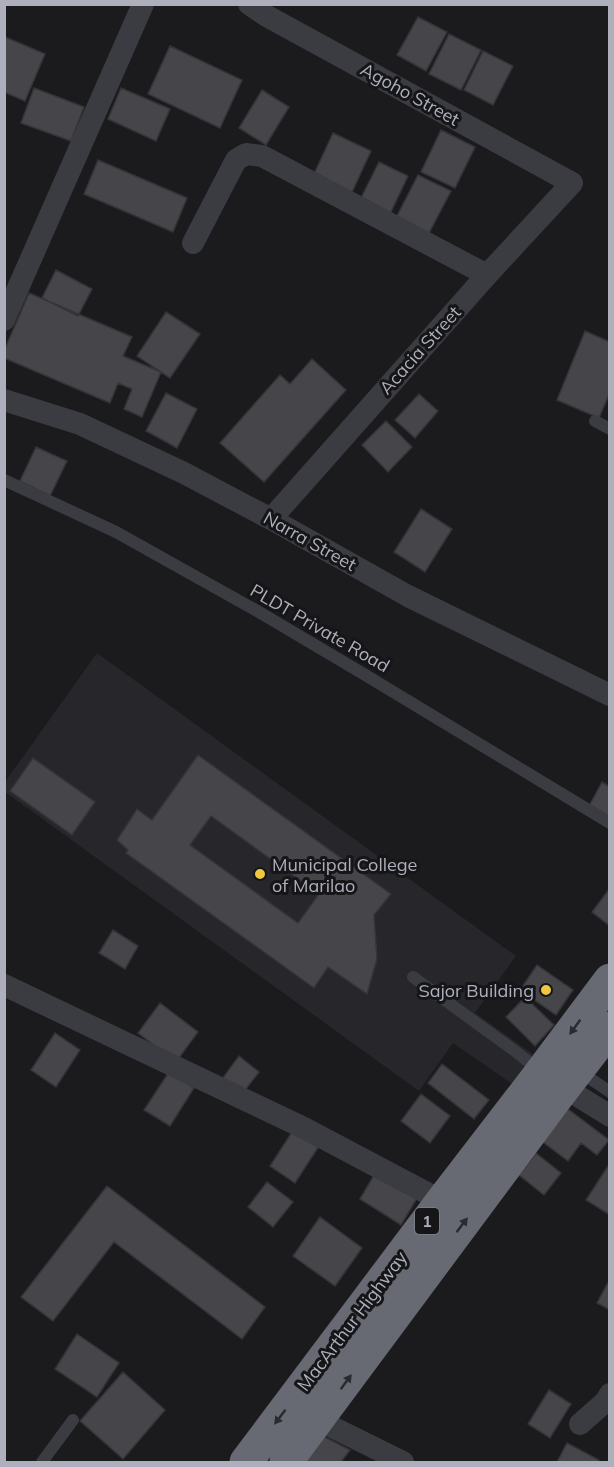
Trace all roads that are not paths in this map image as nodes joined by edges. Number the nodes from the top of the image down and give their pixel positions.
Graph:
1 (143, 4) edge
2 (261, 8) edge
3 (572, 183) joint
4 (193, 243) dead end
5 (487, 274) junction
6 (4, 320) edge
7 (4, 400) edge
8 (595, 421) dead end
9 (609, 429) edge
10 (4, 480) edge
11 (271, 519) junction
12 (609, 695) edge
13 (609, 823) edge
14 (413, 977) dead end
15 (609, 980) edge
16 (4, 986) edge
17 (609, 1029) edge
18 (561, 1077) junction
19 (609, 1092) edge
20 (609, 1116) edge
21 (442, 1201) junction
22 (608, 1400) edge
23 (73, 1420) dead end
24 (318, 1420) junction
25 (580, 1424) dead end
26 (42, 1462) edge
27 (246, 1462) edge
28 (286, 1462) edge
29 (402, 1462) edge

1 - 6 street
2 - 3 street, Agoho Street
3 - 5 street, Acacia Street
4 - 5 street
5 - 11 street, Acacia Street
7 - 11 street, Narra Street
8 - 9 lane
10 - 13 lane, PLDT Private Road
11 - 12 street, Narra Street
14 - 18 lane
15 -> 18 highway, MacArthur Highway / 1
16 - 21 street
17 - 18 highway, MacArthur Highway / 1
18 - 19 lane
18 - 20 street
18 - 21 highway, MacArthur Highway / 1
24 -> 18 highway, MacArthur Highway / 1
21 -> 27 highway, MacArthur Highway / 1
22 - 25 street
23 - 26 lane
24 - 28 highway, MacArthur Highway / 1
24 - 29 street

